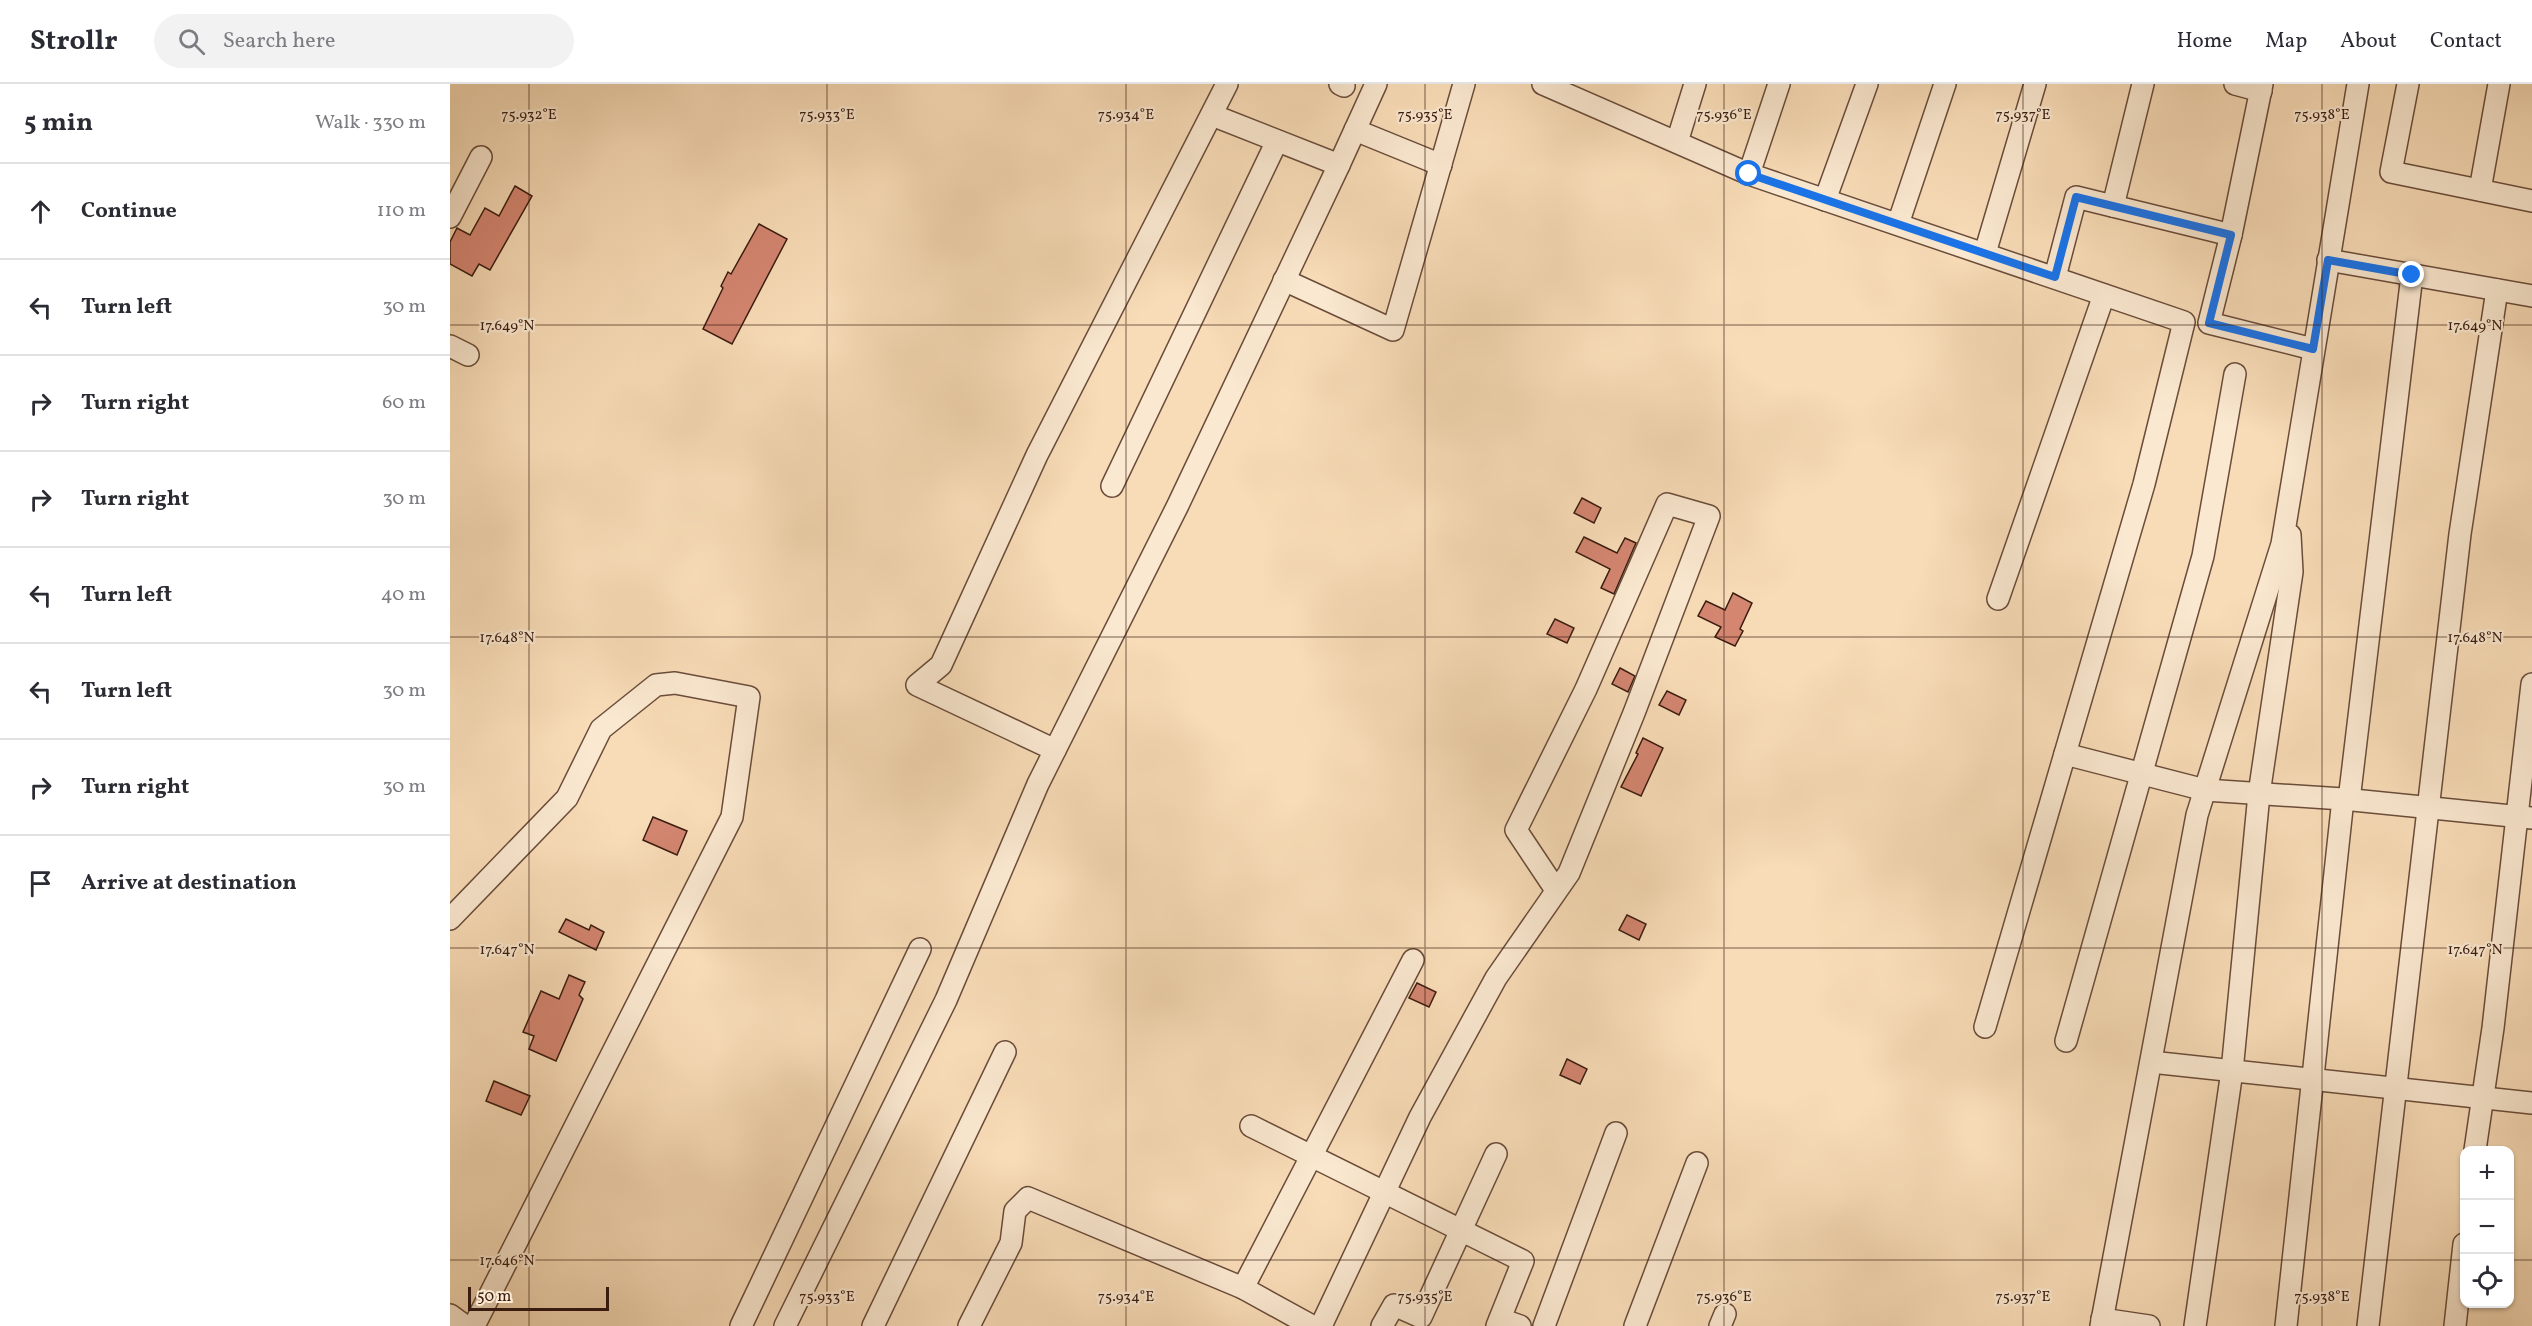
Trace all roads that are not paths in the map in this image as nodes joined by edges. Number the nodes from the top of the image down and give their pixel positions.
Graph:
1 (1227, 84) edge
2 (1376, 84) edge
3 (1464, 84) edge
4 (1695, 84) edge
5 (1779, 84) edge
6 (1867, 84) edge
7 (1945, 84) edge
8 (2035, 84) edge
9 (2143, 84) edge
10 (2235, 84) edge
11 (2358, 84) edge
12 (2408, 84) edge
13 (2499, 84) edge
14 (1557, 87) edge
15 (2262, 87) edge
16 (1212, 115) junction
17 (1355, 130) junction
18 (1277, 141) junction
19 (1677, 142) junction
20 (481, 158) dead end
21 (1339, 165) junction
22 (1441, 165) junction
23 (1749, 174) junction
24 (2480, 190) junction
25 (1825, 200) junction
26 (2532, 201) edge
27 (2113, 206) junction
28 (450, 217) edge
29 (1898, 224) junction
30 (2231, 235) junction
31 (1985, 253) junction
32 (2328, 260) junction
33 (2412, 275) junction
34 (2055, 277) junction
35 (1284, 280) junction
36 (2497, 290) junction
37 (2104, 295) junction
38 (2532, 296) edge
39 (2313, 349) junction
40 (2235, 374) dead end
41 (1112, 486) dead end
42 (2288, 502) junction
43 (1998, 598) dead end
44 (2532, 684) edge
45 (1055, 750) junction
46 (2065, 754) junction
47 (2140, 773) junction
48 (2205, 790) junction
49 (2259, 794) junction
50 (2346, 799) junction
51 (2428, 807) junction
52 (2524, 817) edge
53 (1556, 890) junction
54 (450, 919) edge
55 (920, 949) dead end
56 (1413, 960) dead end
57 (1985, 1027) dead end
58 (2066, 1041) dead end
59 (1005, 1052) dead end
60 (2151, 1062) junction
61 (2232, 1071) junction
62 (2313, 1080) junction
63 (2397, 1089) junction
64 (2482, 1098) junction
65 (2532, 1103) edge
66 (1251, 1126) dead end
67 (1616, 1133) dead end
68 (2476, 1146) edge
69 (1496, 1154) dead end
70 (1311, 1156) junction
71 (1697, 1163) dead end
72 (1384, 1192) junction
73 (1460, 1230) junction
74 (2463, 1254) edge
75 (1243, 1288) junction
76 (450, 1315) edge
77 (2102, 1322) edge
78 (977, 1323) edge
79 (1506, 1324) edge
80 (465, 1326) edge
81 (474, 1326) edge
82 (741, 1326) edge
83 (785, 1326) edge
84 (873, 1326) edge
85 (1312, 1326) edge
86 (1321, 1326) edge
87 (1382, 1326) edge
88 (1544, 1326) edge
89 (1635, 1326) edge
90 (2149, 1326) edge
91 (2195, 1326) edge
92 (2286, 1326) edge
93 (2368, 1326) edge
94 (2455, 1326) edge

1 - 16 street
2 - 17 street
3 - 22 street
4 - 19 street
5 - 23 street
6 - 25 street
7 - 29 street
8 - 31 street
9 - 27 street
10 - 15 street
11 - 32 street
12 - 24 street
13 - 24 street
14 - 19 street
15 - 30 street
16 - 18 street
16 - 45 street
17 - 21 street
17 - 22 street
18 - 21 street
18 - 41 street
19 - 23 street
20 - 28 street
21 - 35 street
22 - 35 street
23 - 25 street
24 - 26 street
25 - 29 street
27 - 30 street
27 - 34 street
29 - 31 street
30 - 39 street
31 - 34 street
32 - 33 street
32 - 39 street
33 - 36 street
33 - 50 street
34 - 37 street
35 - 45 street
36 - 38 street
36 - 51 street
37 - 43 street
37 - 46 street
39 - 42 street
40 - 47 street
42 - 48 street
42 - 49 street
44 - 52 street
45 - 83 street
46 - 47 street
46 - 57 street
47 - 48 street
47 - 58 street
48 - 49 street
48 - 60 street
49 - 50 street
49 - 61 street
50 - 51 street
50 - 62 street
51 - 52 street
51 - 63 street
52 - 64 street
53 - 53 street
53 - 72 street
54 - 81 street
55 - 82 street
56 - 70 street
59 - 84 street
60 - 61 street
60 - 77 street
61 - 62 street
61 - 91 street
62 - 63 street
62 - 92 street
63 - 64 street
63 - 93 street
64 - 65 street
64 - 68 street
66 - 70 street
67 - 88 street
69 - 73 street
70 - 72 street
70 - 75 street
71 - 89 street
72 - 73 street
72 - 86 street
73 - 79 street
73 - 87 street
74 - 94 street
75 - 78 street
75 - 85 street
76 - 80 street
77 - 90 street

